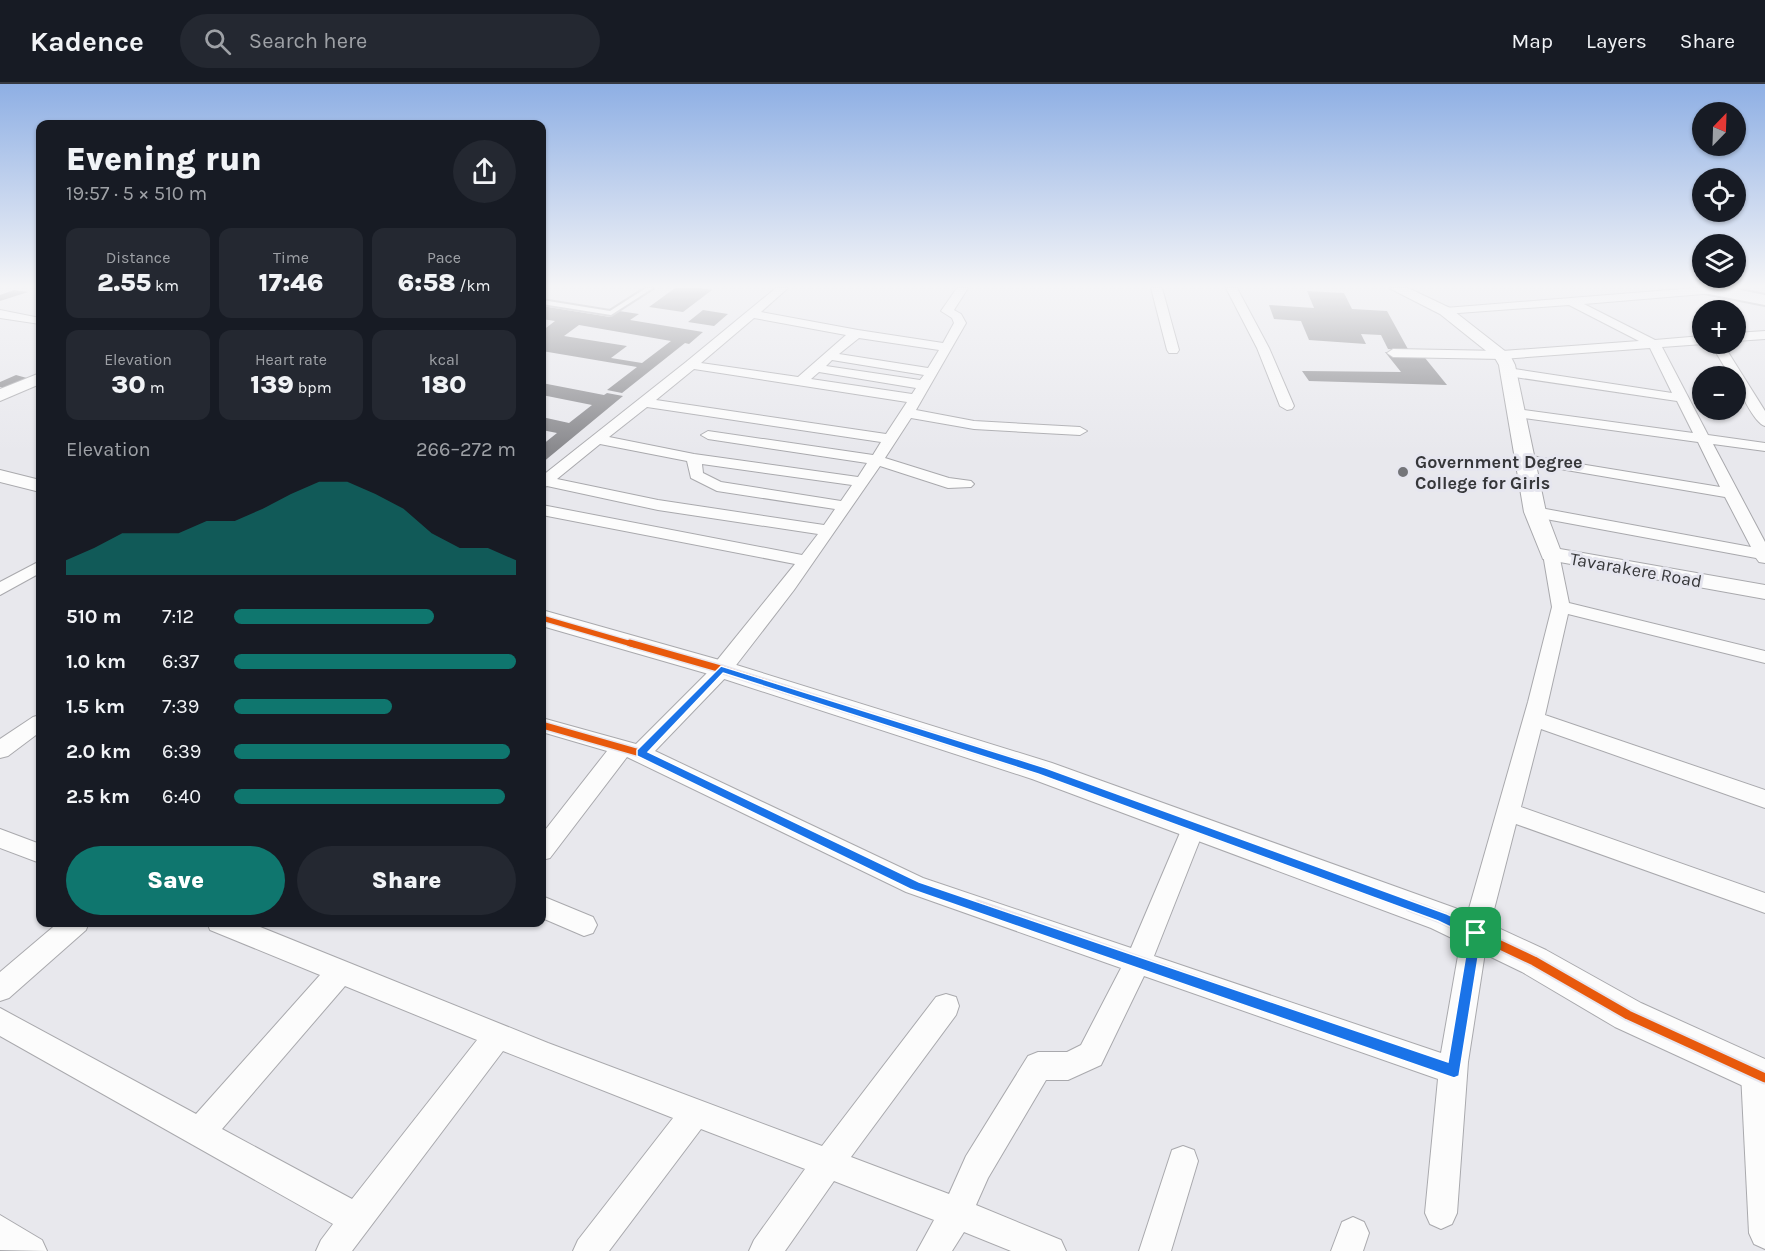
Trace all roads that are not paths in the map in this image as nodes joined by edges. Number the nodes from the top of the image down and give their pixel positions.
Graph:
1 (718, 342) edge
2 (896, 342) edge
3 (949, 342) edge
4 (1171, 342) edge
5 (1260, 342) edge
6 (1481, 342) edge
7 (1651, 342) edge
8 (1672, 342) edge
9 (843, 344) joint
10 (1654, 344) junction
11 (1173, 350) dead end
12 (1393, 352) dead end
13 (943, 353) junction
14 (1723, 354) edge
15 (829, 356) junction
16 (1505, 364) junction
17 (691, 365) junction
18 (815, 368) junction
19 (928, 379) junction
20 (36, 380) edge
21 (800, 382) junction
22 (0, 396) edge
23 (1682, 398) junction
24 (644, 402) junction
25 (911, 406) junction
26 (1287, 406) dead end
27 (1516, 412) junction
28 (1765, 422) edge
29 (1080, 431) dead end
30 (708, 435) dead end
31 (1704, 438) junction
32 (597, 439) junction
33 (890, 439) junction
34 (1765, 447) edge
35 (694, 458) junction
36 (1525, 459) junction
37 (876, 460) junction
38 (1, 477) edge
39 (546, 480) edge
40 (861, 482) junction
41 (546, 483) edge
42 (966, 484) dead end
43 (36, 485) edge
44 (1731, 493) junction
45 (844, 506) junction
46 (546, 511) edge
47 (1535, 512) junction
48 (827, 530) junction
49 (1551, 555) junction
50 (1764, 556) edge
51 (804, 561) junction
52 (0, 570) edge
53 (32, 579) edge
54 (0, 590) edge
55 (1765, 592) edge
56 (1561, 607) junction
57 (546, 619) edge
58 (1765, 657) edge
59 (721, 669) junction
60 (1533, 718) junction
61 (36, 725) edge
62 (546, 726) edge
63 (0, 750) edge
64 (631, 750) junction
65 (1765, 799) edge
66 (1508, 813) junction
67 (1193, 826) junction
68 (0, 838) edge
69 (546, 846) edge
70 (36, 852) edge
71 (1765, 903) edge
72 (546, 909) edge
73 (584, 925) dead end
74 (71, 927) edge
75 (231, 927) edge
76 (1476, 933) junction
77 (1138, 962) junction
78 (340, 972) junction
79 (0, 989) edge
80 (946, 1006) dead end
81 (0, 1021) edge
82 (496, 1035) junction
83 (1454, 1071) junction
84 (1760, 1076) edge
85 (694, 1112) junction
86 (200, 1132) junction
87 (1183, 1161) dead end
88 (828, 1163) junction
89 (957, 1212) junction
90 (1441, 1213) dead end
91 (356, 1219) junction
92 (0, 1231) edge
93 (1765, 1233) edge
94 (31, 1251) edge
95 (332, 1251) edge
96 (590, 1251) edge
97 (765, 1251) edge
98 (933, 1251) edge
99 (1050, 1251) edge
100 (1155, 1251) edge

1 - 17 street
2 - 13 street
3 - 13 street
4 - 11 street
5 - 26 street
6 - 16 street
7 - 10 street
8 - 10 street
9 - 13 street
9 - 15 street
10 - 16 street
10 - 23 street
12 - 16 street
13 - 19 street
14 - 28 street
15 - 18 street
15 - 19 street
16 - 23 street
16 - 27 street, Tavarakere Road
17 - 21 street
17 - 24 street
18 - 19 street
18 - 21 street
19 - 25 street
20 - 22 street
21 - 25 street
23 - 31 street
24 - 32 street
24 - 33 street
25 - 29 street
25 - 33 street
27 - 31 street
27 - 36 street, Tavarakere Road
30 - 37 street
31 - 34 street
31 - 44 street
32 - 35 street
32 - 39 street
33 - 37 street
35 - 40 street
35 - 45 street
36 - 44 street
36 - 47 street, Tavarakere Road
37 - 40 street
37 - 42 street
38 - 43 street
40 - 45 street
41 - 48 street
44 - 50 street
45 - 48 street
46 - 51 street
47 - 49 street, Tavarakere Road
47 - 50 street
48 - 51 street
49 - 55 street, Tavarakere Road
49 - 56 street
51 - 59 street
52 - 53 street
53 - 54 street
56 - 58 street
56 - 60 street
57 - 59 street
59 - 64 street
59 - 67 street
60 - 65 street
60 - 66 street
61 - 63 street
62 - 64 street
64 - 69 street
64 - 77 street
66 - 71 street
66 - 76 street
67 - 76 street
67 - 77 street
68 - 70 street
72 - 73 street
74 - 79 street
75 - 78 street
76 - 83 street
76 - 84 street
77 - 83 street
77 - 89 street
78 - 82 street
78 - 86 street
80 - 88 street
81 - 86 street
82 - 85 street
82 - 91 street
83 - 90 street
84 - 93 street
85 - 88 street
85 - 96 street
86 - 91 street
87 - 100 street
88 - 89 street
88 - 97 street
89 - 98 street
89 - 99 street
91 - 95 street
92 - 94 street

